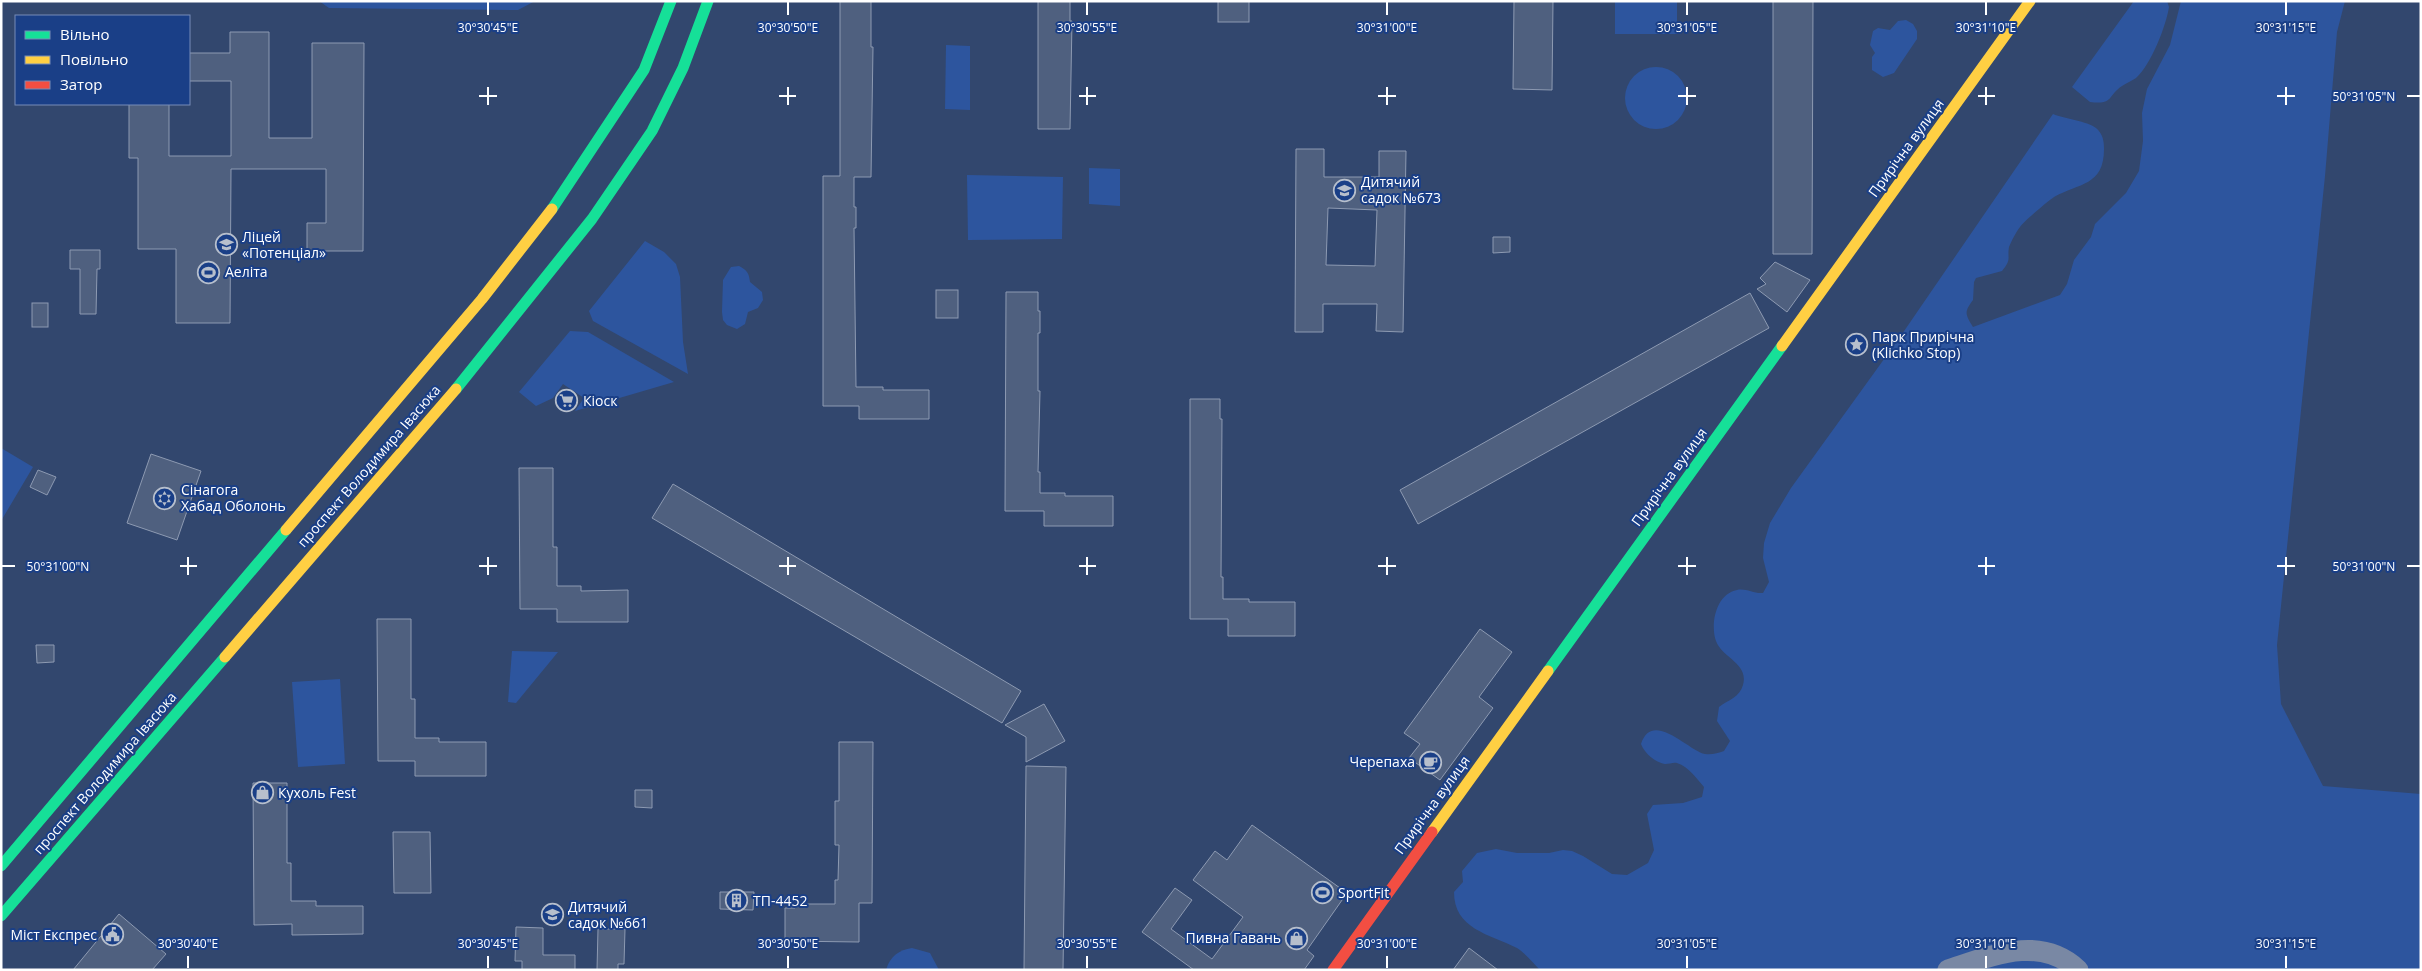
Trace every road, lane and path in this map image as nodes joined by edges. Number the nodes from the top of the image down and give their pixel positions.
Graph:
1 (671, 1) edge
2 (708, 1) edge
3 (2030, 1) edge
4 (1, 866) edge
5 (1, 916) edge
6 (1332, 970) edge
7 (1948, 970) edge
8 (2078, 970) edge

1 - 4 main road, проспект Володимира Івасюка
2 - 5 main road, проспект Володимира Івасюка
3 - 6 main road, Прирічна вулиця
7 - 8 street

